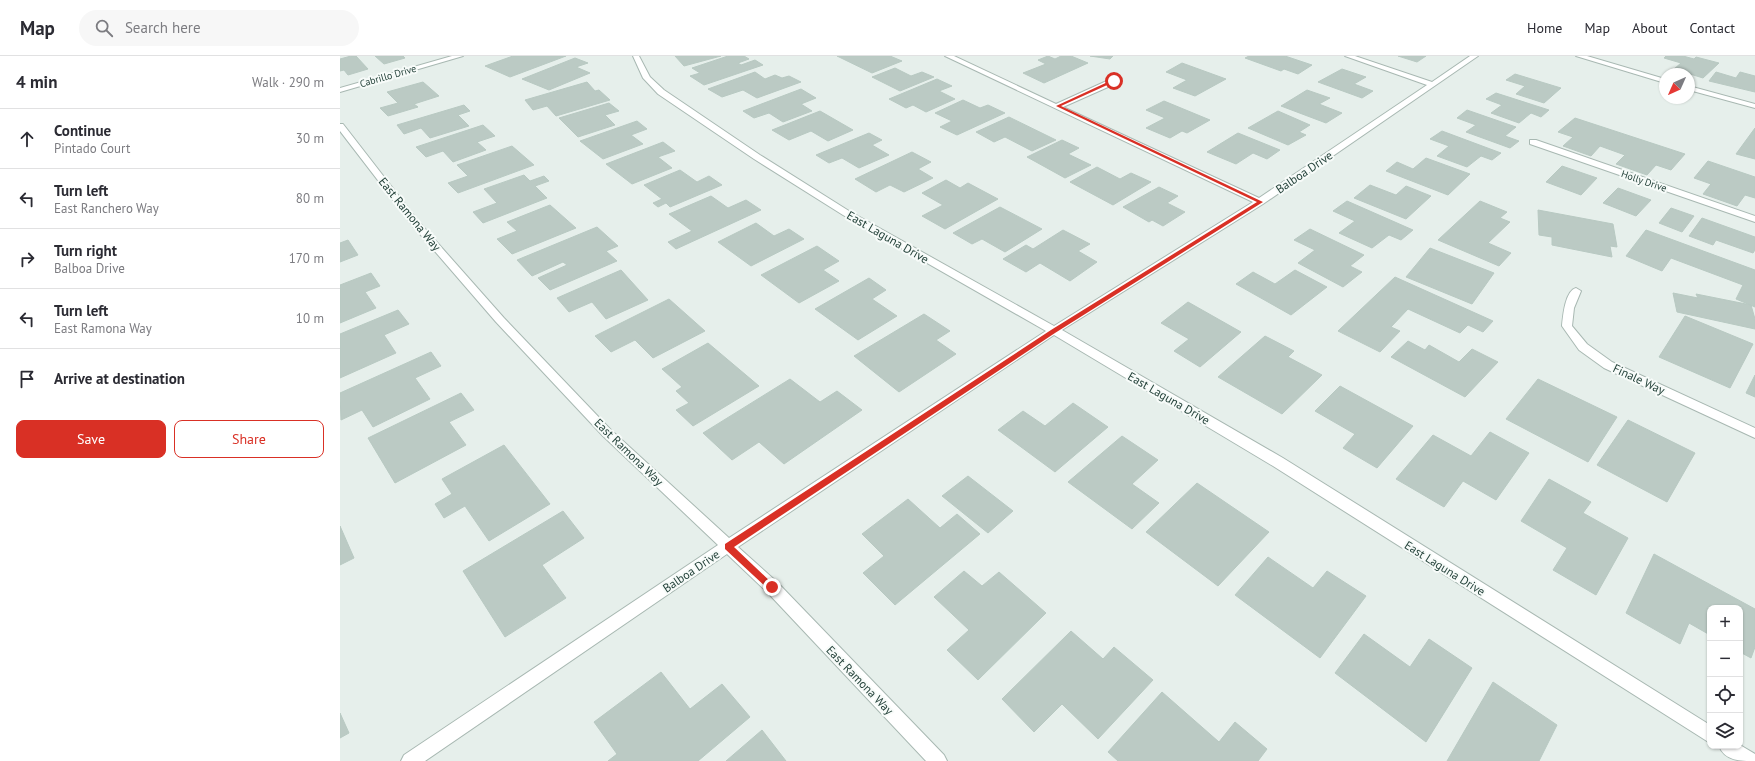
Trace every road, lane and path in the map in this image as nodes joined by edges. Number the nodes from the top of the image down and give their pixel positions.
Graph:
1 (460, 56) edge
2 (636, 56) edge
3 (948, 56) edge
4 (1348, 56) edge
5 (1475, 56) edge
6 (1578, 56) edge
7 (1659, 79) edge
8 (1114, 81) dead end
9 (1433, 85) junction
10 (340, 90) edge
11 (1695, 90) edge
12 (1058, 106) junction
13 (1755, 106) edge
14 (340, 126) edge
15 (1533, 142) dead end
16 (1260, 202) junction
17 (1755, 219) edge
18 (1576, 291) dead end
19 (1053, 331) junction
20 (1755, 433) edge
21 (728, 546) junction
22 (1707, 734) edge
23 (1732, 749) edge
24 (410, 761) edge
25 (938, 761) edge
26 (1750, 761) edge

1 - 10 street, Cabrillo Drive
2 - 19 street, East Laguna Drive
3 - 12 street
4 - 9 street
5 - 9 street, Balboa Drive
6 - 7 street
8 - 12 street
9 - 16 street, Balboa Drive
11 - 13 street
12 - 16 street
14 - 21 street, East Ramona Way
15 - 17 street, Holly Drive
16 - 19 street, Balboa Drive
18 - 20 street, Finale Way
19 - 21 street, Balboa Drive
19 - 22 street, East Laguna Drive
21 - 24 street, Balboa Drive
21 - 25 street, East Ramona Way
23 - 26 street

